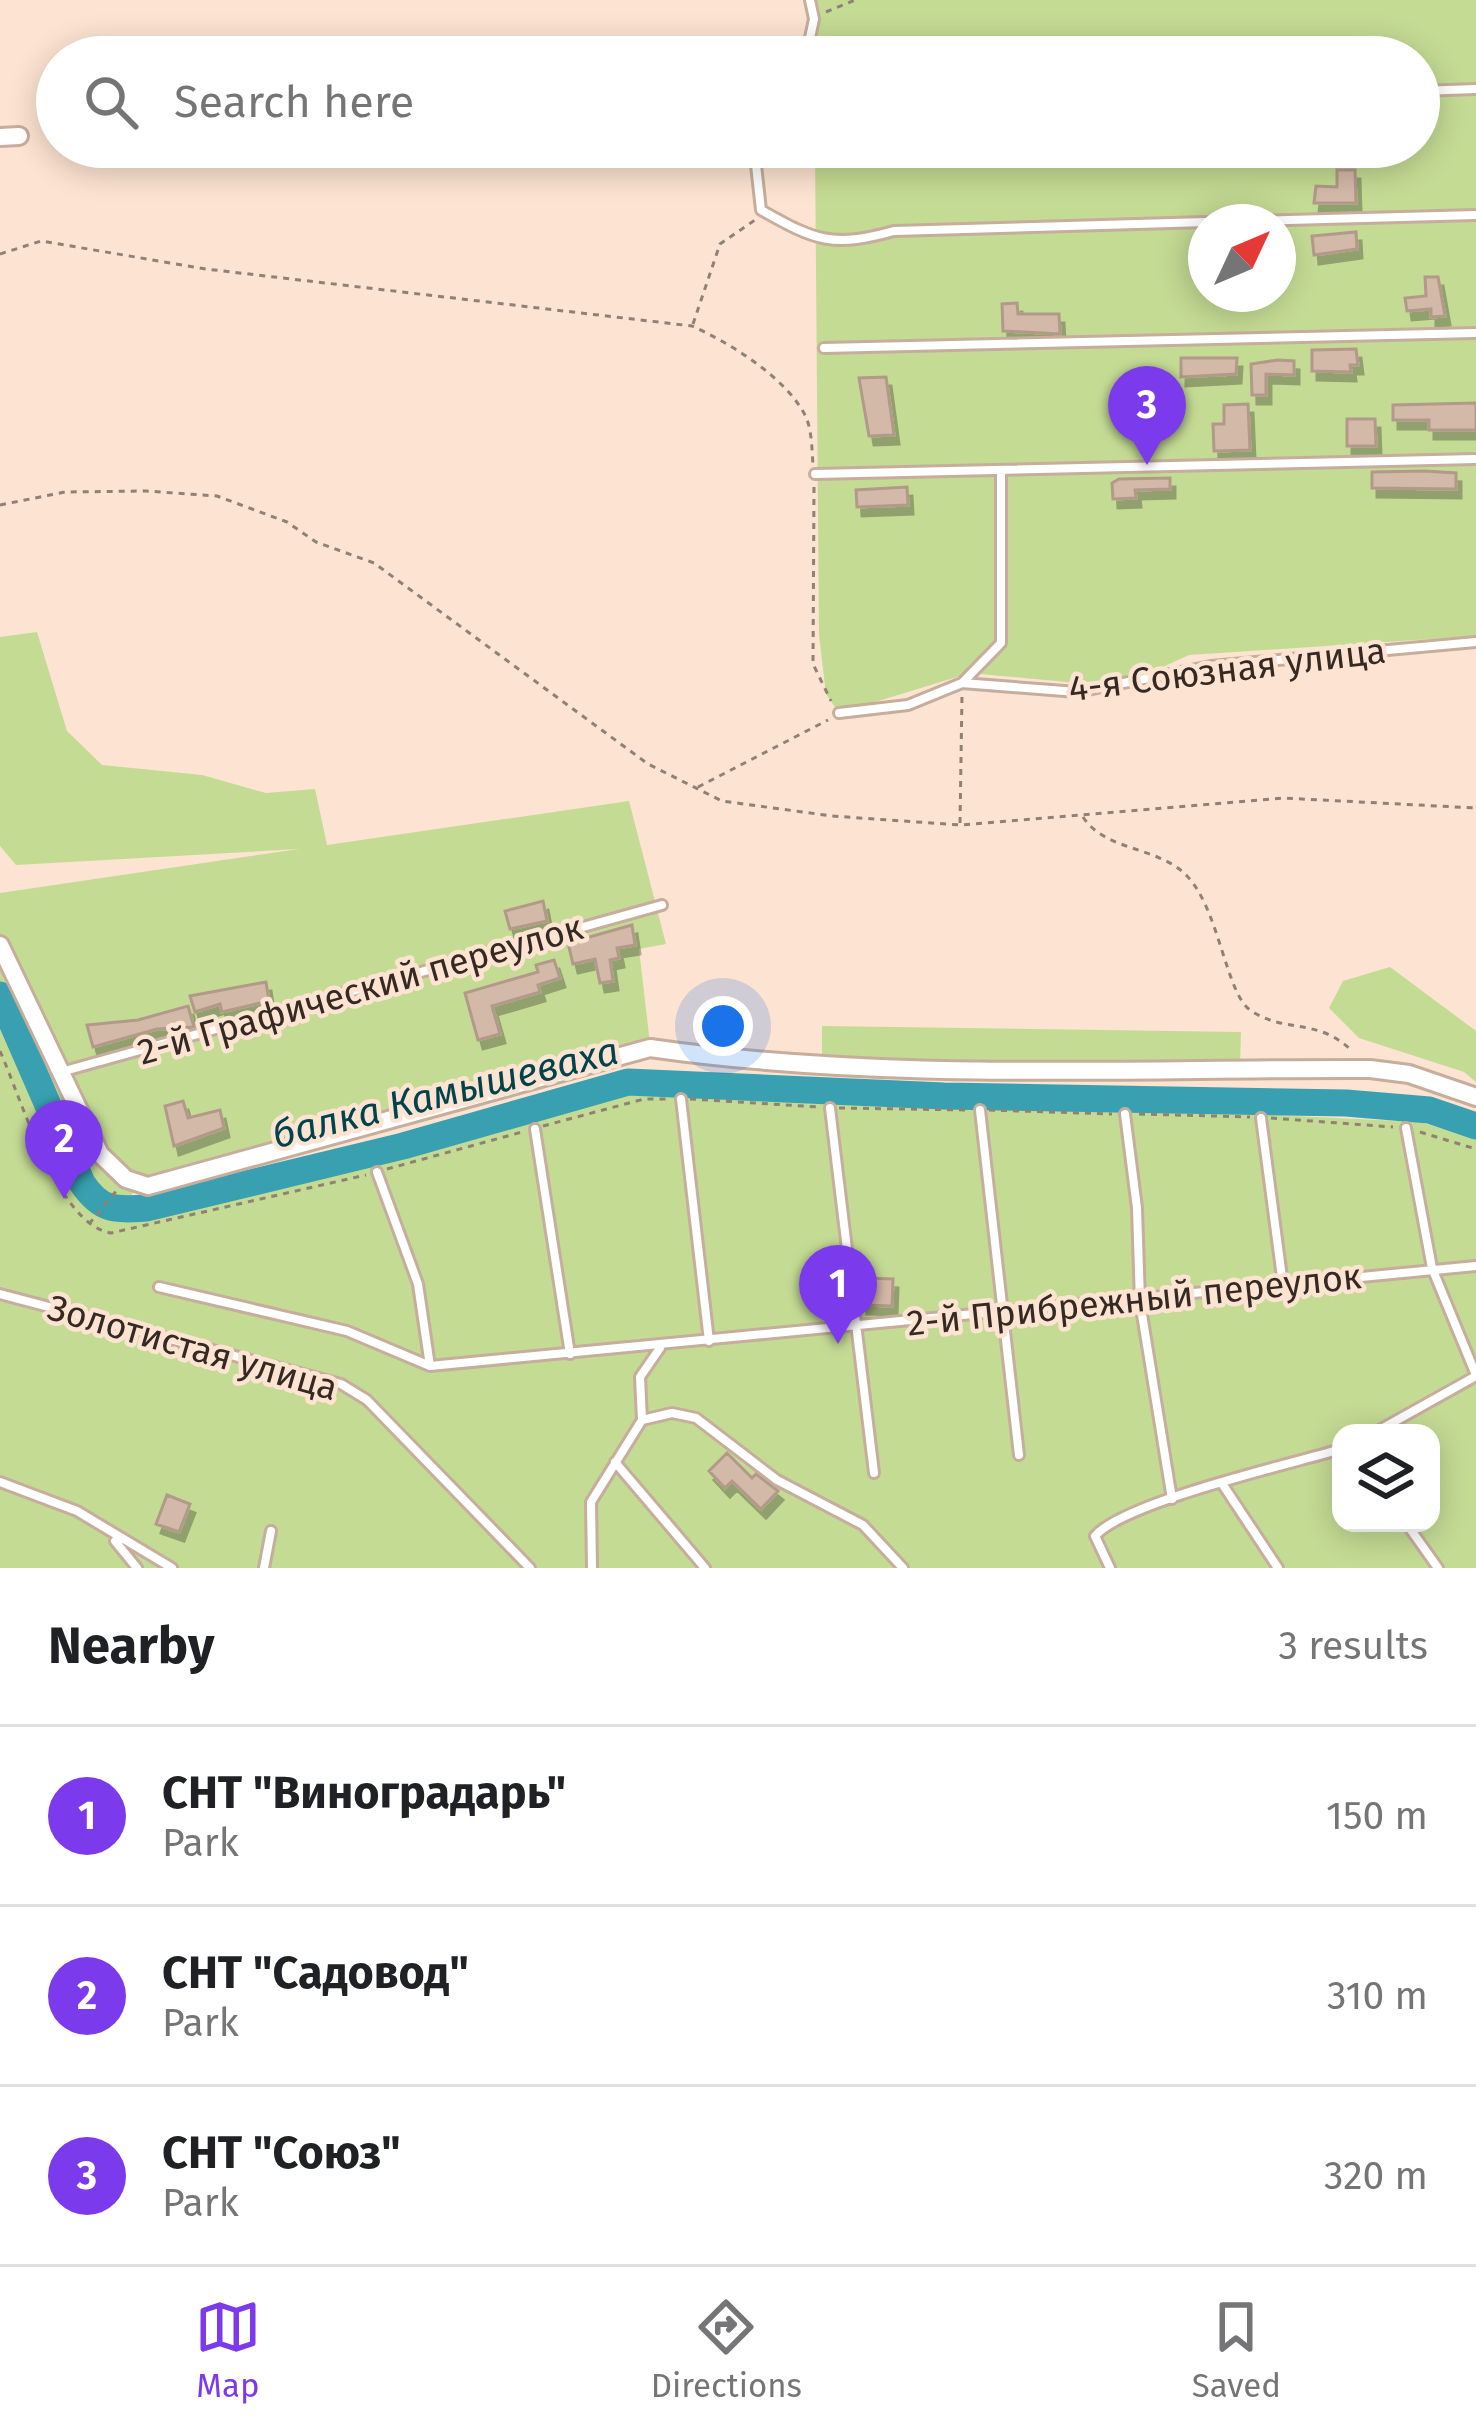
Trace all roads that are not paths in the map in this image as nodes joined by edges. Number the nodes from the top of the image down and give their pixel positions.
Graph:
1 (810, 0) edge
2 (810, 36) edge
3 (1476, 89) edge
4 (1440, 90) edge
5 (756, 168) edge
6 (1476, 215) edge
7 (1296, 220) edge
8 (1188, 223) edge
9 (1476, 333) edge
10 (824, 348) dead end
11 (1476, 458) edge
12 (1001, 470) junction
13 (814, 474) road end
14 (1476, 642) edge
15 (962, 683) junction
16 (839, 713) road end
17 (662, 905) dead end
18 (0, 945) edge
19 (59, 1073) junction
20 (1476, 1097) edge
21 (681, 1099) dead end
22 (830, 1108) dead end
23 (980, 1110) dead end
24 (1125, 1114) dead end
25 (1261, 1118) dead end
26 (1406, 1128) dead end
27 (535, 1129) dead end
28 (377, 1172) dead end
29 (1476, 1266) edge
30 (1432, 1268) junction
31 (1283, 1286) junction
32 (159, 1287) dead end
33 (0, 1294) edge
34 (1140, 1302) junction
35 (1003, 1313) junction
36 (857, 1328) junction
37 (710, 1341) junction
38 (661, 1347) junction
39 (570, 1354) junction
40 (430, 1366) junction
41 (1476, 1375) edge
42 (642, 1420) junction
43 (1390, 1424) edge
44 (1332, 1452) edge
45 (1019, 1455) dead end
46 (615, 1462) junction
47 (874, 1473) dead end
48 (0, 1482) edge
49 (1223, 1485) junction
50 (1172, 1499) junction
51 (271, 1531) dead end
52 (1412, 1532) edge
53 (111, 1535) junction
54 (136, 1568) edge
55 (172, 1568) edge
56 (264, 1568) edge
57 (530, 1568) edge
58 (592, 1568) edge
59 (705, 1568) edge
60 (903, 1568) edge
61 (1110, 1568) edge
62 (1278, 1568) edge
63 (1438, 1568) edge

1 - 2 lane
3 - 4 lane
5 - 8 lane
6 - 7 lane
9 - 10 lane
11 - 12 lane
12 - 13 lane
12 - 15 lane
14 - 15 lane, 4-я Союзная улица
15 - 16 lane, 4-я Союзная улица
17 - 19 lane, 2-й Графический переулок
18 - 19 street
19 - 20 street
21 - 37 lane
22 - 36 lane
23 - 35 lane
24 - 34 lane
25 - 31 lane
26 - 30 lane
27 - 39 lane
28 - 40 lane
29 - 30 lane, 2-й Прибрежный переулок
30 - 31 lane, 2-й Прибрежный переулок
30 - 41 lane
31 - 34 lane, 2-й Прибрежный переулок
32 - 40 lane, 2-й Прибрежный переулок
33 - 57 lane, Золотистая улица
34 - 35 lane, 2-й Прибрежный переулок
34 - 50 lane
35 - 36 lane, 2-й Прибрежный переулок
35 - 45 lane
36 - 37 lane, 2-й Прибрежный переулок
36 - 47 lane
37 - 38 lane, 2-й Прибрежный переулок
38 - 39 lane, 2-й Прибрежный переулок
38 - 42 lane
39 - 40 lane, 2-й Прибрежный переулок
41 - 43 lane
42 - 46 lane
42 - 60 lane
44 - 49 lane
46 - 58 lane
46 - 59 lane
48 - 53 lane
49 - 50 lane
49 - 62 lane
50 - 61 lane
51 - 56 lane
52 - 63 lane
53 - 54 lane
53 - 55 lane

